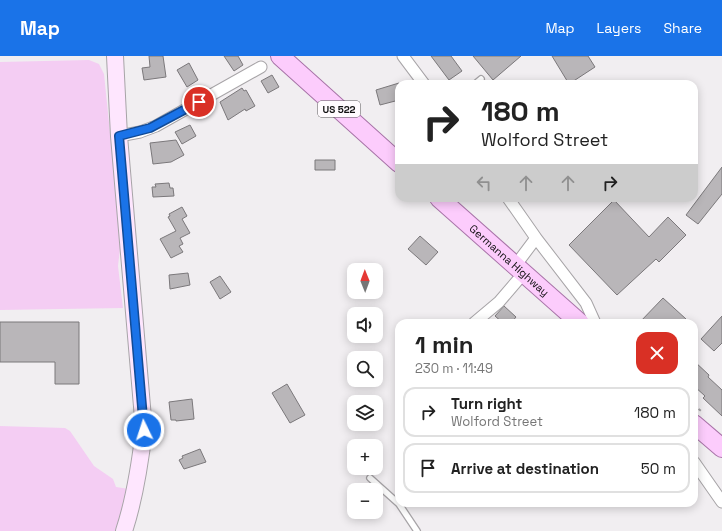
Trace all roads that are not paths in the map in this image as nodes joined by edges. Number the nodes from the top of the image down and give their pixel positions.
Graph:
1 (115, 56) edge
2 (280, 56) edge
3 (403, 56) edge
4 (260, 67) dead end
5 (421, 80) edge
6 (119, 136) junction
7 (395, 159) edge
8 (442, 202) edge
9 (511, 202) edge
10 (536, 238) junction
11 (519, 270) junction
12 (479, 319) edge
13 (575, 319) edge
14 (593, 319) edge
15 (698, 427) edge
16 (722, 448) edge
17 (698, 468) edge
18 (370, 478) dead end
19 (395, 500) edge
20 (722, 502) edge
21 (401, 507) edge
22 (128, 528) edge
23 (417, 531) edge

1 - 6 main road
2 - 7 main road, US 522
3 - 5 street
4 - 6 street
6 - 22 main road
8 - 11 main road, Germanna Highway
9 - 10 street
10 - 11 street
10 - 14 street
11 - 12 street
11 - 13 main road, Germanna Highway
15 - 16 main road
17 - 20 street
18 - 19 lane
21 - 23 lane

